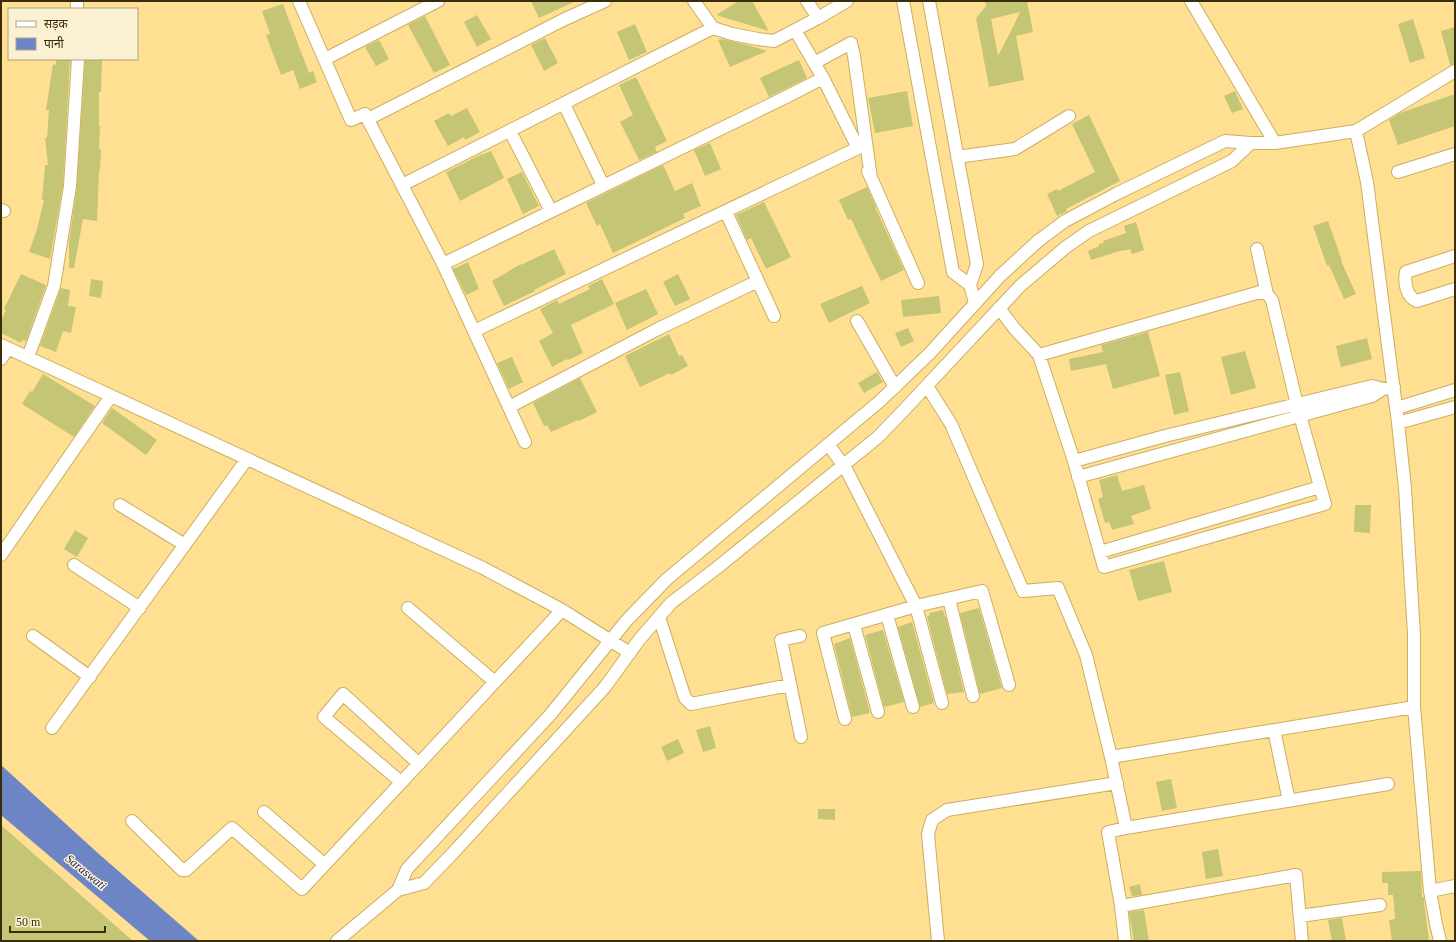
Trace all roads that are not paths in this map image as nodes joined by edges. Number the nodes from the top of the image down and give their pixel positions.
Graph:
1 (299, 1) edge
2 (438, 1) edge
3 (605, 1) edge
4 (694, 1) edge
5 (807, 1) edge
6 (847, 1) edge
7 (903, 1) edge
8 (929, 1) edge
9 (1191, 1) edge
10 (818, 18) junction
11 (713, 28) junction
12 (795, 30) junction
13 (324, 59) junction
14 (78, 60) edge
15 (814, 63) junction
16 (1455, 71) edge
17 (823, 78) junction
18 (564, 104) junction
19 (1069, 116) dead end
20 (368, 119) junction
21 (510, 131) junction
22 (1356, 132) junction
23 (1251, 143) junction
24 (1275, 143) junction
25 (858, 148) junction
26 (1455, 154) edge
27 (957, 157) junction
28 (1398, 172) dead end
29 (871, 178) junction
30 (402, 185) junction
31 (604, 185) junction
32 (551, 211) junction
33 (726, 212) junction
34 (1257, 249) dead end
35 (1455, 256) edge
36 (443, 264) junction
37 (758, 281) junction
38 (918, 283) dead end
39 (970, 285) junction
40 (1455, 289) edge
41 (1268, 294) junction
42 (975, 303) junction
43 (999, 308) junction
44 (774, 316) dead end
45 (857, 321) dead end
46 (474, 331) junction
47 (5, 347) edge
48 (1039, 355) junction
49 (28, 357) junction
50 (1, 360) edge
51 (927, 386) junction
52 (895, 387) junction
53 (1389, 388) junction
54 (1455, 390) edge
55 (111, 396) junction
56 (509, 407) junction
57 (1455, 407) edge
58 (1397, 408) junction
59 (1298, 410) junction
60 (1398, 423) junction
61 (525, 442) dead end
62 (829, 445) junction
63 (247, 459) junction
64 (1074, 461) junction
65 (843, 465) junction
66 (1078, 477) junction
67 (1320, 487) junction
68 (120, 505) dead end
69 (185, 545) junction
70 (1100, 552) junction
71 (1, 555) edge
72 (74, 565) dead end
73 (949, 598) junction
74 (916, 606) junction
75 (140, 608) junction
76 (408, 608) dead end
77 (562, 610) junction
78 (887, 615) junction
79 (659, 617) junction
80 (854, 625) junction
81 (33, 636) dead end
82 (800, 636) dead end
83 (610, 640) junction
84 (630, 653) junction
85 (90, 677) junction
86 (495, 682) junction
87 (790, 685) junction
88 (1009, 685) dead end
89 (974, 696) dead end
90 (942, 703) dead end
91 (1414, 706) junction
92 (913, 707) dead end
93 (878, 712) dead end
94 (845, 719) dead end
95 (52, 728) dead end
96 (1274, 730) junction
97 (801, 737) dead end
98 (1111, 757) junction
99 (419, 764) junction
100 (401, 782) junction
101 (1117, 783) junction
102 (1388, 784) dead end
103 (1289, 801) junction
104 (264, 812) dead end
105 (132, 821) dead end
106 (1126, 828) junction
107 (324, 864) junction
108 (1455, 886) edge
109 (398, 890) junction
110 (1430, 891) junction
111 (1380, 905) dead end
112 (1121, 906) junction
113 (1300, 916) junction
114 (337, 941) edge
115 (938, 941) edge
116 (1125, 941) edge
117 (1302, 941) edge
118 (1440, 941) edge

1 - 13 street
2 - 13 street
3 - 20 street
4 - 11 street
5 - 10 street
6 - 10 street
7 - 39 street
8 - 27 street
9 - 24 street
10 - 12 street
11 - 12 street
11 - 18 street
12 - 15 street
13 - 20 street
14 - 49 street
15 - 17 street
15 - 29 street
16 - 22 street
17 - 25 street
17 - 31 street
18 - 21 street
18 - 31 street
19 - 27 street
20 - 30 street
21 - 30 street
21 - 32 street
22 - 24 street
22 - 53 street
23 - 24 street
23 - 42 street
23 - 43 street
25 - 29 street
25 - 33 street
26 - 28 street
27 - 39 street
29 - 38 street
30 - 36 street
31 - 32 street
32 - 36 street
33 - 37 street
33 - 46 street
34 - 41 street
35 - 40 street
36 - 46 street
37 - 44 street
37 - 56 street
39 - 42 street
41 - 48 street
41 - 59 street
42 - 52 street
43 - 48 street
43 - 51 street
45 - 52 street
46 - 56 street
47 - 49 street
47 - 50 street
48 - 64 street
49 - 55 street
51 - 65 street
51 - 98 street
52 - 62 street
53 - 58 street
53 - 59 street
54 - 58 street
55 - 63 street
55 - 71 street
56 - 61 street
57 - 60 street
58 - 60 street
59 - 64 street
59 - 66 street
59 - 67 street
60 - 91 street
62 - 65 street
62 - 83 street
63 - 69 street
63 - 77 street
64 - 66 street
65 - 74 street
65 - 79 street
66 - 70 street
67 - 70 street
67 - 70 street
68 - 69 street
69 - 75 street
72 - 75 street
73 - 74 street
73 - 88 street
73 - 89 street
74 - 78 street
74 - 90 street
75 - 85 street
76 - 86 street
77 - 83 street
77 - 86 street
78 - 80 street
78 - 92 street
79 - 84 street
79 - 87 street
80 - 93 street
80 - 94 street
81 - 85 street
82 - 87 street
83 - 84 street
83 - 109 street
84 - 109 street
85 - 95 street
86 - 99 street
87 - 97 street
91 - 96 street
91 - 110 street
96 - 98 street
96 - 103 street
98 - 101 street
99 - 100 street
99 - 100 street
100 - 107 street
101 - 106 street
101 - 115 street
102 - 103 street
103 - 106 street
104 - 107 street
105 - 107 street
106 - 112 street
108 - 110 street
109 - 114 street
110 - 118 street
111 - 113 street
112 - 113 street
112 - 116 street
113 - 117 street

